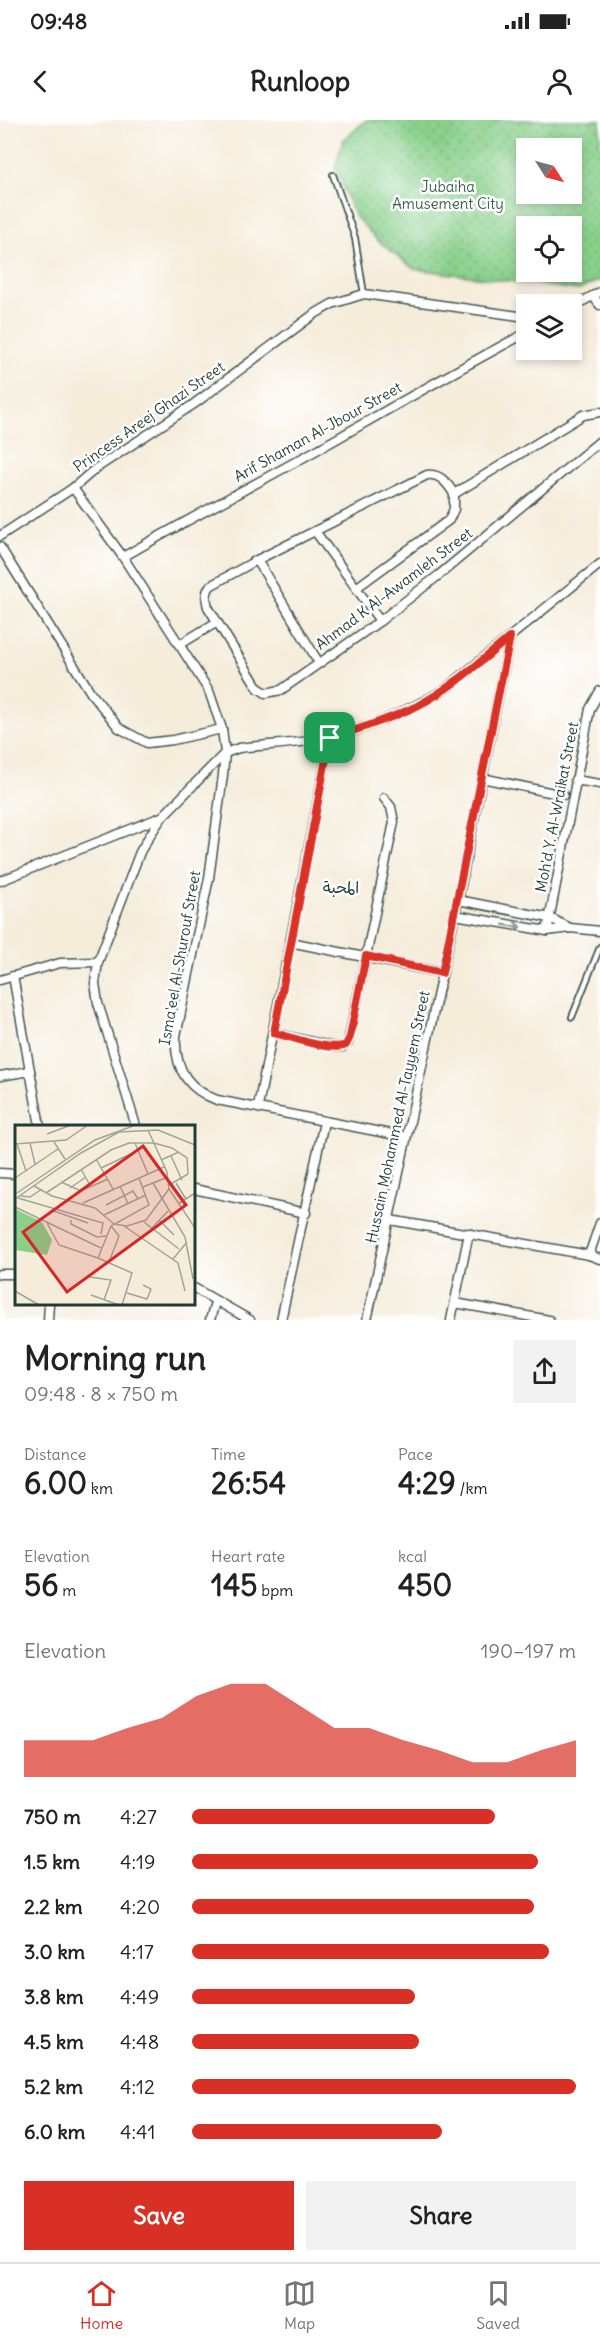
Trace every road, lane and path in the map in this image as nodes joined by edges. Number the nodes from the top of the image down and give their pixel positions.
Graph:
1 (333, 176) dead end
2 (364, 294) junction
3 (596, 294) edge
4 (582, 302) edge
5 (600, 305) edge
6 (516, 316) edge
7 (516, 338) edge
8 (600, 412) edge
9 (600, 441) edge
10 (73, 488) junction
11 (454, 494) junction
12 (315, 531) junction
13 (0, 536) edge
14 (0, 547) edge
15 (123, 557) junction
16 (257, 560) junction
17 (600, 564) edge
18 (356, 588) junction
19 (380, 621) junction
20 (217, 622) junction
21 (510, 637) junction
22 (179, 645) junction
23 (319, 663) junction
24 (600, 691) edge
25 (222, 729) junction
26 (330, 738) junction
27 (225, 753) junction
28 (482, 778) junction
29 (575, 780) junction
30 (600, 784) edge
31 (563, 795) dead end
32 (384, 798) dead end
33 (163, 816) junction
34 (0, 881) edge
35 (458, 900) junction
36 (455, 915) junction
37 (550, 918) junction
38 (570, 928) junction
39 (547, 931) junction
40 (600, 931) edge
41 (290, 942) junction
42 (600, 946) edge
43 (366, 956) junction
44 (98, 962) junction
45 (442, 973) junction
46 (14, 976) junction
47 (0, 980) edge
48 (572, 1017) dead end
49 (274, 1033) junction
50 (30, 1071) junction
51 (0, 1076) edge
52 (258, 1107) junction
53 (324, 1122) junction
54 (40, 1125) edge
55 (136, 1125) edge
56 (406, 1137) junction
57 (0, 1173) edge
58 (15, 1174) edge
59 (195, 1189) edge
60 (306, 1213) junction
61 (390, 1220) junction
62 (600, 1222) edge
63 (469, 1233) junction
64 (589, 1256) junction
65 (600, 1259) edge
66 (195, 1289) edge
67 (214, 1302) junction
68 (455, 1303) junction
69 (49, 1305) edge
70 (48, 1320) edge
71 (210, 1320) edge
72 (250, 1320) edge
73 (281, 1320) edge
74 (367, 1320) edge
75 (451, 1320) edge
76 (549, 1320) edge

1 - 2 lane
2 - 6 street, Princess Areej Ghazi Street
2 - 10 street, Princess Areej Ghazi Street
3 - 4 street
3 - 5 street
7 - 15 street, Arif Shaman Al-Jbour Street
8 - 11 street
9 - 19 street, Ahmad K Al-Awamleh Street
10 - 13 street
10 - 15 street, Princess Areej Ghazi Street
11 - 12 street, Ahmad K Al-Awamleh Street
11 - 18 street, Ahmad K Al-Awamleh Street
12 - 16 street, Ahmad K Al-Awamleh Street
12 - 18 street
14 - 25 street
15 - 22 street, Princess Areej Ghazi Street
16 - 20 street, Ahmad K Al-Awamleh Street
16 - 23 street
17 - 21 street
18 - 19 street
19 - 23 street, Ahmad K Al-Awamleh Street
20 - 22 street
20 - 23 street, Ahmad K Al-Awamleh Street
21 - 26 street
21 - 28 street, Hussain Mohammed Al-Tayyem Street
22 - 25 street, Princess Areej Ghazi Street
24 - 29 street, Moh'd Y. Al-Wraikat Street
25 - 27 street, Princess Areej Ghazi Street
26 - 27 street
26 - 41 street
27 - 33 street
27 - 52 street, Isma'eel Al-Shurouf Street
28 - 31 street
28 - 35 street, Hussain Mohammed Al-Tayyem Street
29 - 30 street
29 - 37 street, Moh'd Y. Al-Wraikat Street
32 - 43 street
33 - 34 street
33 - 44 street
35 - 36 street, Hussain Mohammed Al-Tayyem Street
35 - 37 street
36 -> 39 street
36 - 45 street, Hussain Mohammed Al-Tayyem Street
37 - 38 street
37 - 39 street, Moh'd Y. Al-Wraikat Street
38 - 39 street
38 - 40 street
41 - 43 street
41 - 49 street
42 - 48 lane
43 - 45 street
43 - 49 street
44 - 46 street
44 - 55 street
45 - 56 street, Hussain Mohammed Al-Tayyem Street
46 - 47 street
46 - 50 street
49 - 52 street
50 - 51 street
50 - 54 street
52 - 53 street, Isma'eel Al-Shurouf Street
53 - 56 street, Isma'eel Al-Shurouf Street
53 - 60 street
56 - 61 street, Hussain Mohammed Al-Tayyem Street
57 - 58 street
59 - 60 street
60 - 73 street
61 - 63 street
61 - 74 street, Hussain Mohammed Al-Tayyem Street
62 - 64 street
63 - 64 street
63 - 68 street
64 - 65 street
66 - 67 street
67 - 71 street
67 - 72 street
68 - 75 street
68 - 76 street
69 - 70 street

